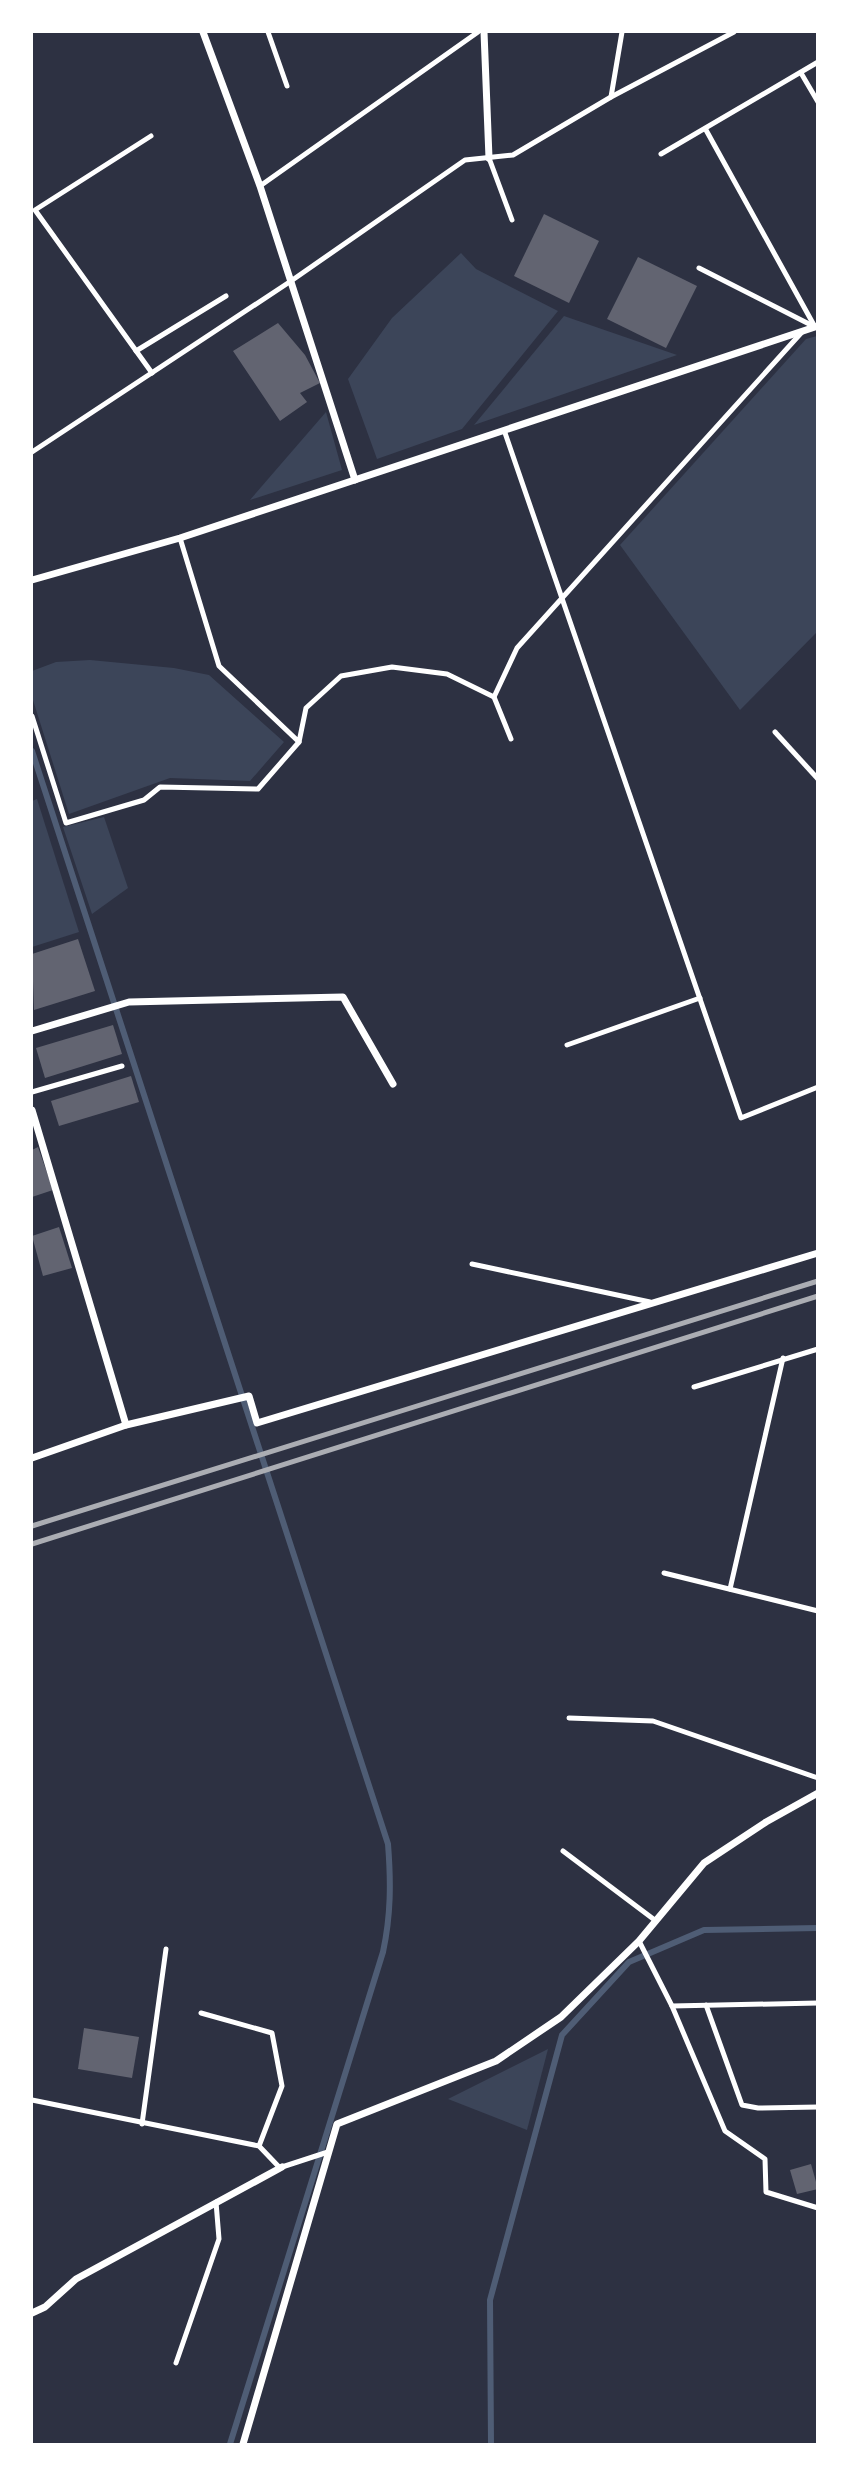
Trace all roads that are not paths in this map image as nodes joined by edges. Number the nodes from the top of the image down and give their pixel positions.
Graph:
1 (203, 32) edge
2 (268, 32) edge
3 (478, 32) edge
4 (484, 32) edge
5 (622, 32) edge
6 (734, 32) edge
7 (817, 62) edge
8 (801, 73) junction
9 (287, 86) dead end
10 (611, 97) junction
11 (817, 102) edge
12 (706, 130) junction
13 (151, 136) dead end
14 (662, 153) dead end
15 (489, 158) junction
16 (260, 186) junction
17 (512, 220) dead end
18 (699, 268) dead end
19 (291, 282) junction
20 (226, 296) dead end
21 (816, 326) edge
22 (805, 330) junction
23 (136, 351) junction
24 (152, 373) junction
25 (504, 430) junction
26 (32, 452) edge
27 (355, 480) junction
28 (180, 538) junction
29 (32, 580) edge
30 (561, 598) junction
31 (495, 697) junction
32 (32, 716) edge
33 (775, 732) dead end
34 (511, 739) dead end
35 (299, 742) junction
36 (817, 779) edge
37 (699, 998) junction
38 (32, 1031) edge
39 (567, 1045) dead end
40 (122, 1066) dead end
41 (393, 1084) dead end
42 (817, 1087) edge
43 (32, 1092) edge
44 (32, 1111) edge
45 (817, 1253) edge
46 (472, 1264) dead end
47 (653, 1303) junction
48 (817, 1349) edge
49 (783, 1358) junction
50 (694, 1387) dead end
51 (126, 1425) junction
52 (32, 1458) edge
53 (664, 1573) dead end
54 (730, 1590) junction
55 (817, 1611) edge
56 (569, 1718) dead end
57 (817, 1778) edge
58 (817, 1793) edge
59 (563, 1851) dead end
60 (656, 1921) junction
61 (640, 1944) junction
62 (166, 1949) dead end
63 (817, 2003) edge
64 (672, 2006) junction
65 (706, 2006) junction
66 (201, 2013) dead end
67 (32, 2100) edge
68 (817, 2107) edge
69 (142, 2124) junction
70 (258, 2146) junction
71 (327, 2152) junction
72 (281, 2167) junction
73 (216, 2202) junction
74 (817, 2208) edge
75 (32, 2313) edge
76 (176, 2363) dead end
77 (243, 2445) edge

1 - 16 street
2 - 9 lane
3 - 16 lane
4 - 15 street
5 - 10 lane
6 - 10 lane
7 - 8 lane
8 - 11 lane
8 - 12 lane
10 - 15 lane
12 - 14 lane
12 - 21 lane
13 - 23 lane
15 - 17 lane
15 - 19 lane
16 - 19 street
18 - 21 lane
19 - 24 lane
19 - 27 street
20 - 23 lane
21 - 22 street
22 - 25 street
22 - 30 lane
23 - 24 lane
24 - 26 lane
25 - 27 street
25 - 30 lane
27 - 28 street
28 - 29 street
28 - 35 lane
30 - 31 lane
30 - 37 lane
31 - 34 lane
31 - 35 lane
32 - 35 lane
33 - 36 lane
37 - 39 lane
37 - 42 lane
38 - 41 street
40 - 43 lane
44 - 51 street
45 - 47 street
46 - 47 lane
47 - 51 street
48 - 49 lane
49 - 50 lane
49 - 54 lane
51 - 52 street
53 - 54 lane
54 - 55 lane
56 - 57 lane
58 - 60 street
59 - 60 lane
60 - 61 street
61 - 64 lane
61 - 71 street
62 - 69 lane
63 - 65 lane
64 - 65 lane
64 - 74 lane
65 - 68 lane
66 - 70 lane
67 - 69 lane
69 - 70 lane
70 - 72 lane
71 - 72 lane
71 - 77 street
72 - 73 street
73 - 75 street
73 - 76 lane

